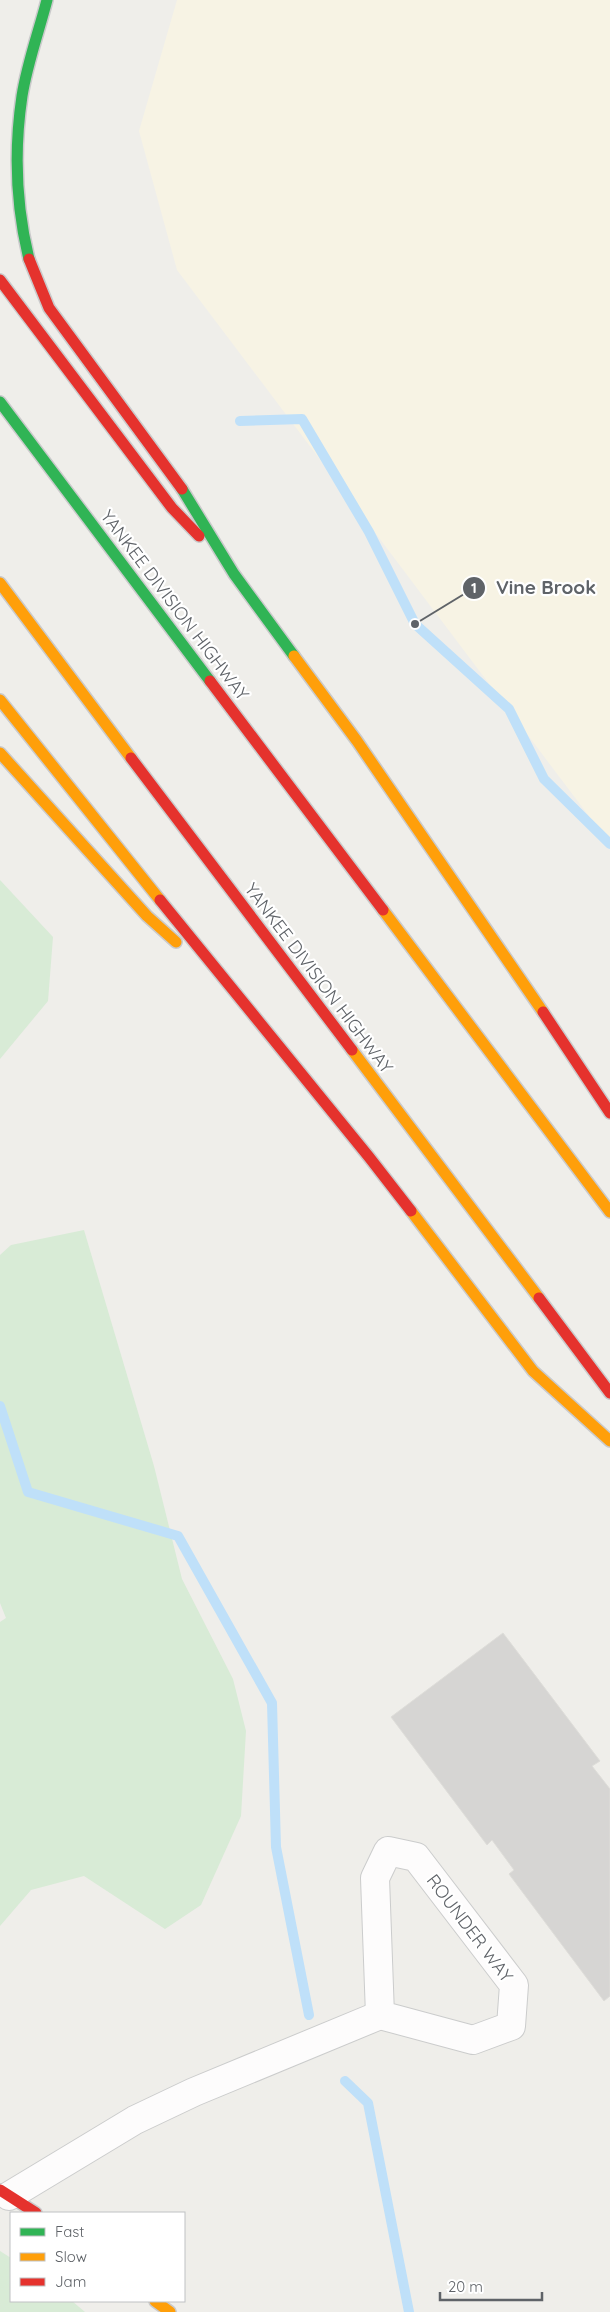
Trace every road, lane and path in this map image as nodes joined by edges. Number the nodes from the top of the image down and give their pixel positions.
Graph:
1 (47, 0) edge
2 (0, 280) edge
3 (0, 402) edge
4 (234, 574) junction
5 (0, 583) edge
6 (0, 700) edge
7 (0, 753) edge
8 (236, 995) junction
9 (610, 1113) edge
10 (610, 1212) edge
11 (610, 1393) edge
12 (610, 1441) edge
13 (380, 2016) junction
14 (5, 2193) edge
15 (34, 2212) edge
16 (156, 2302) edge
17 (170, 2312) edge

1 - 4 main road
2 - 4 main road
3 - 10 main road, YANKEE DIVISION HIGHWAY
4 - 9 main road
5 - 11 main road, YANKEE DIVISION HIGHWAY
6 - 8 main road
7 - 8 main road
8 - 12 main road
13 - 13 street, ROUNDER WAY
13 - 14 street
14 - 15 main road
16 - 17 main road

